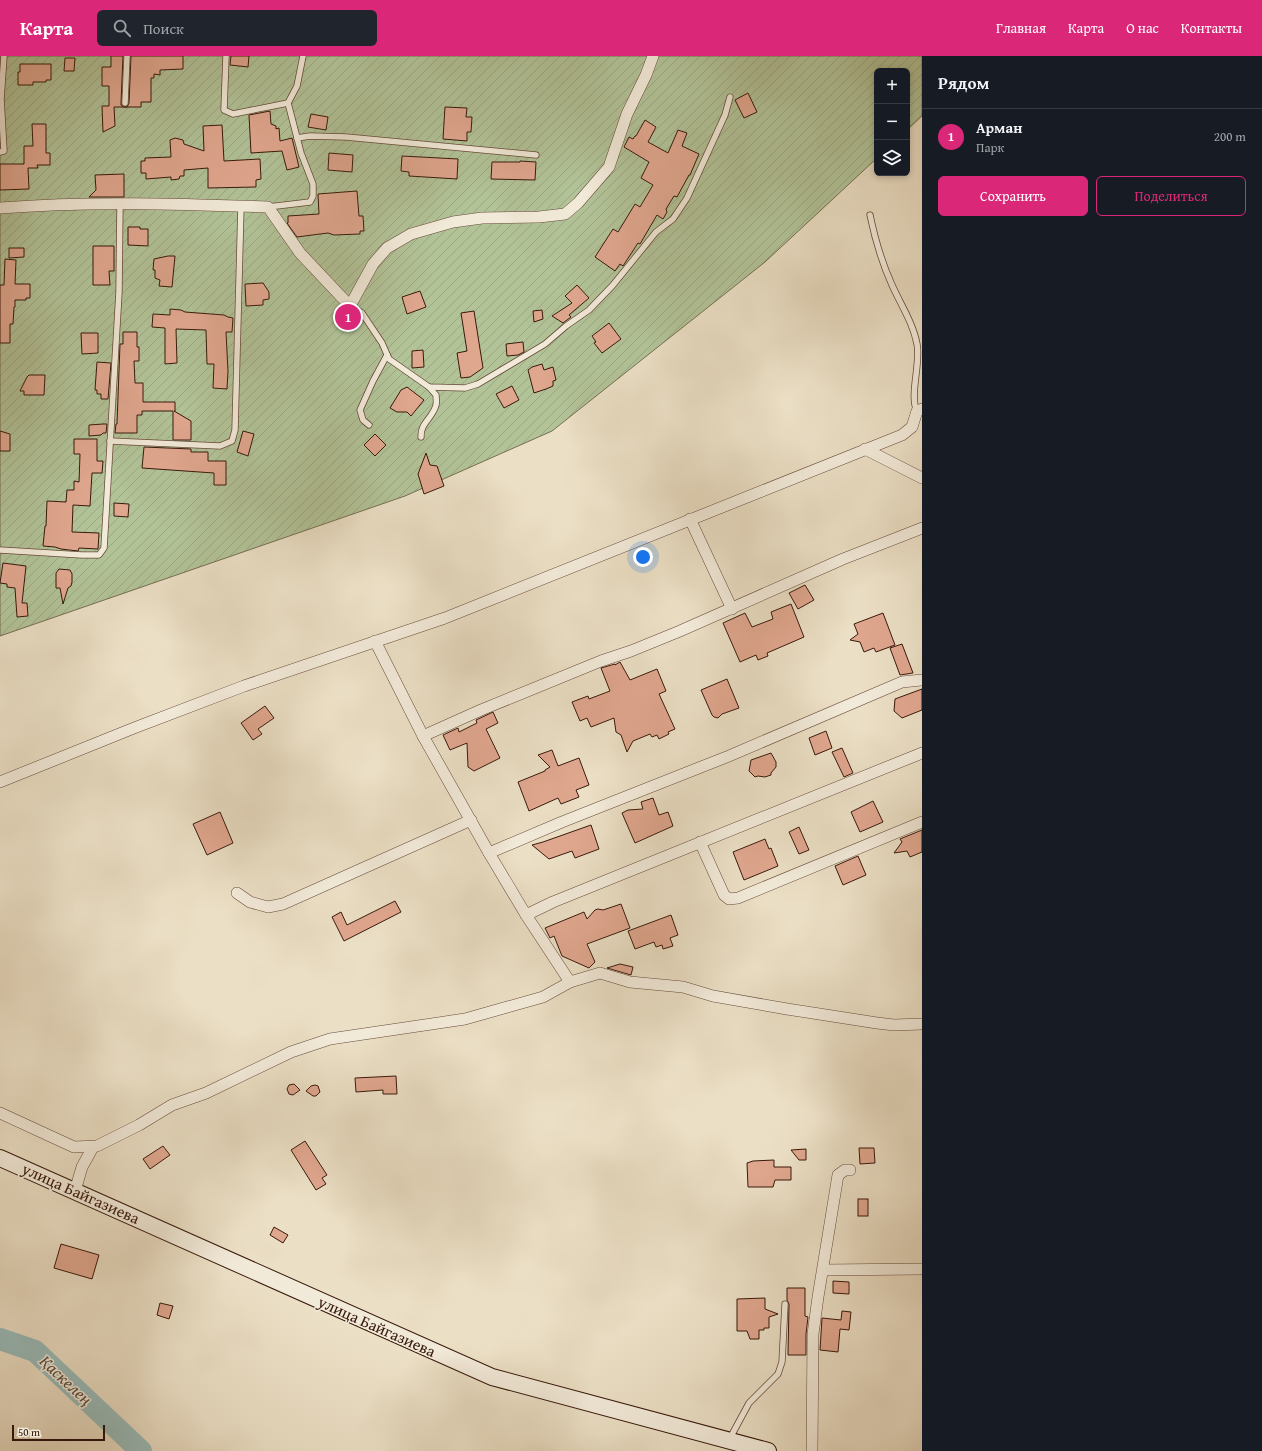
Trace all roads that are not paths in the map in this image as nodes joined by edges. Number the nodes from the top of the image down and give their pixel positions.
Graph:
1 (4, 56) edge
2 (127, 56) edge
3 (226, 56) edge
4 (303, 56) edge
5 (653, 56) edge
6 (730, 97) dead end
7 (125, 103) dead end
8 (288, 103) junction
9 (296, 138) junction
10 (0, 152) edge
11 (536, 155) dead end
12 (120, 204) junction
13 (241, 206) junction
14 (268, 207) junction
15 (0, 208) edge
16 (870, 215) dead end
17 (350, 306) junction
18 (387, 355) junction
19 (429, 387) junction
20 (920, 410) edge
21 (369, 425) dead end
22 (421, 437) dead end
23 (110, 441) junction
24 (865, 449) junction
25 (922, 478) edge
26 (690, 520) junction
27 (922, 528) edge
28 (0, 550) edge
29 (732, 609) junction
30 (375, 641) junction
31 (922, 680) edge
32 (423, 736) junction
33 (922, 753) edge
34 (0, 782) edge
35 (471, 820) junction
36 (922, 822) edge
37 (700, 842) junction
38 (489, 853) junction
39 (237, 893) dead end
40 (526, 915) junction
41 (570, 982) junction
42 (922, 1024) edge
43 (0, 1113) edge
44 (93, 1146) junction
45 (0, 1158) edge
46 (850, 1170) dead end
47 (75, 1190) junction
48 (922, 1269) edge
49 (823, 1270) junction
50 (785, 1304) dead end
51 (729, 1440) junction
52 (768, 1451) edge
53 (812, 1451) edge

1 - 10 lane
2 - 7 lane
3 - 8 lane
4 - 8 lane
5 - 17 street
6 - 19 lane
8 - 9 lane
9 - 11 lane
9 - 14 lane
12 - 13 street
12 - 15 street
12 - 23 lane
13 - 14 street
13 - 23 lane
14 - 17 street
16 - 20 lane
17 - 18 lane
18 - 19 lane
18 - 21 lane
19 - 22 lane
20 - 24 street
23 - 28 lane
24 - 25 street
24 - 26 street
26 - 29 street
26 - 30 street
27 - 29 street
29 - 32 street
30 - 32 street
30 - 34 street
31 - 38 street
32 - 35 street
33 - 37 street
35 - 38 street
35 - 39 street
36 - 37 street
37 - 40 street
38 - 40 street
40 - 41 street
41 - 42 street
41 - 44 street
43 - 44 street
44 - 47 street
45 - 47 main road, улица Байгазиева
46 - 49 street
47 - 51 main road, улица Байгазиева
48 - 49 street
49 - 53 street
50 - 51 lane
51 - 52 main road, улица Байгазиева

